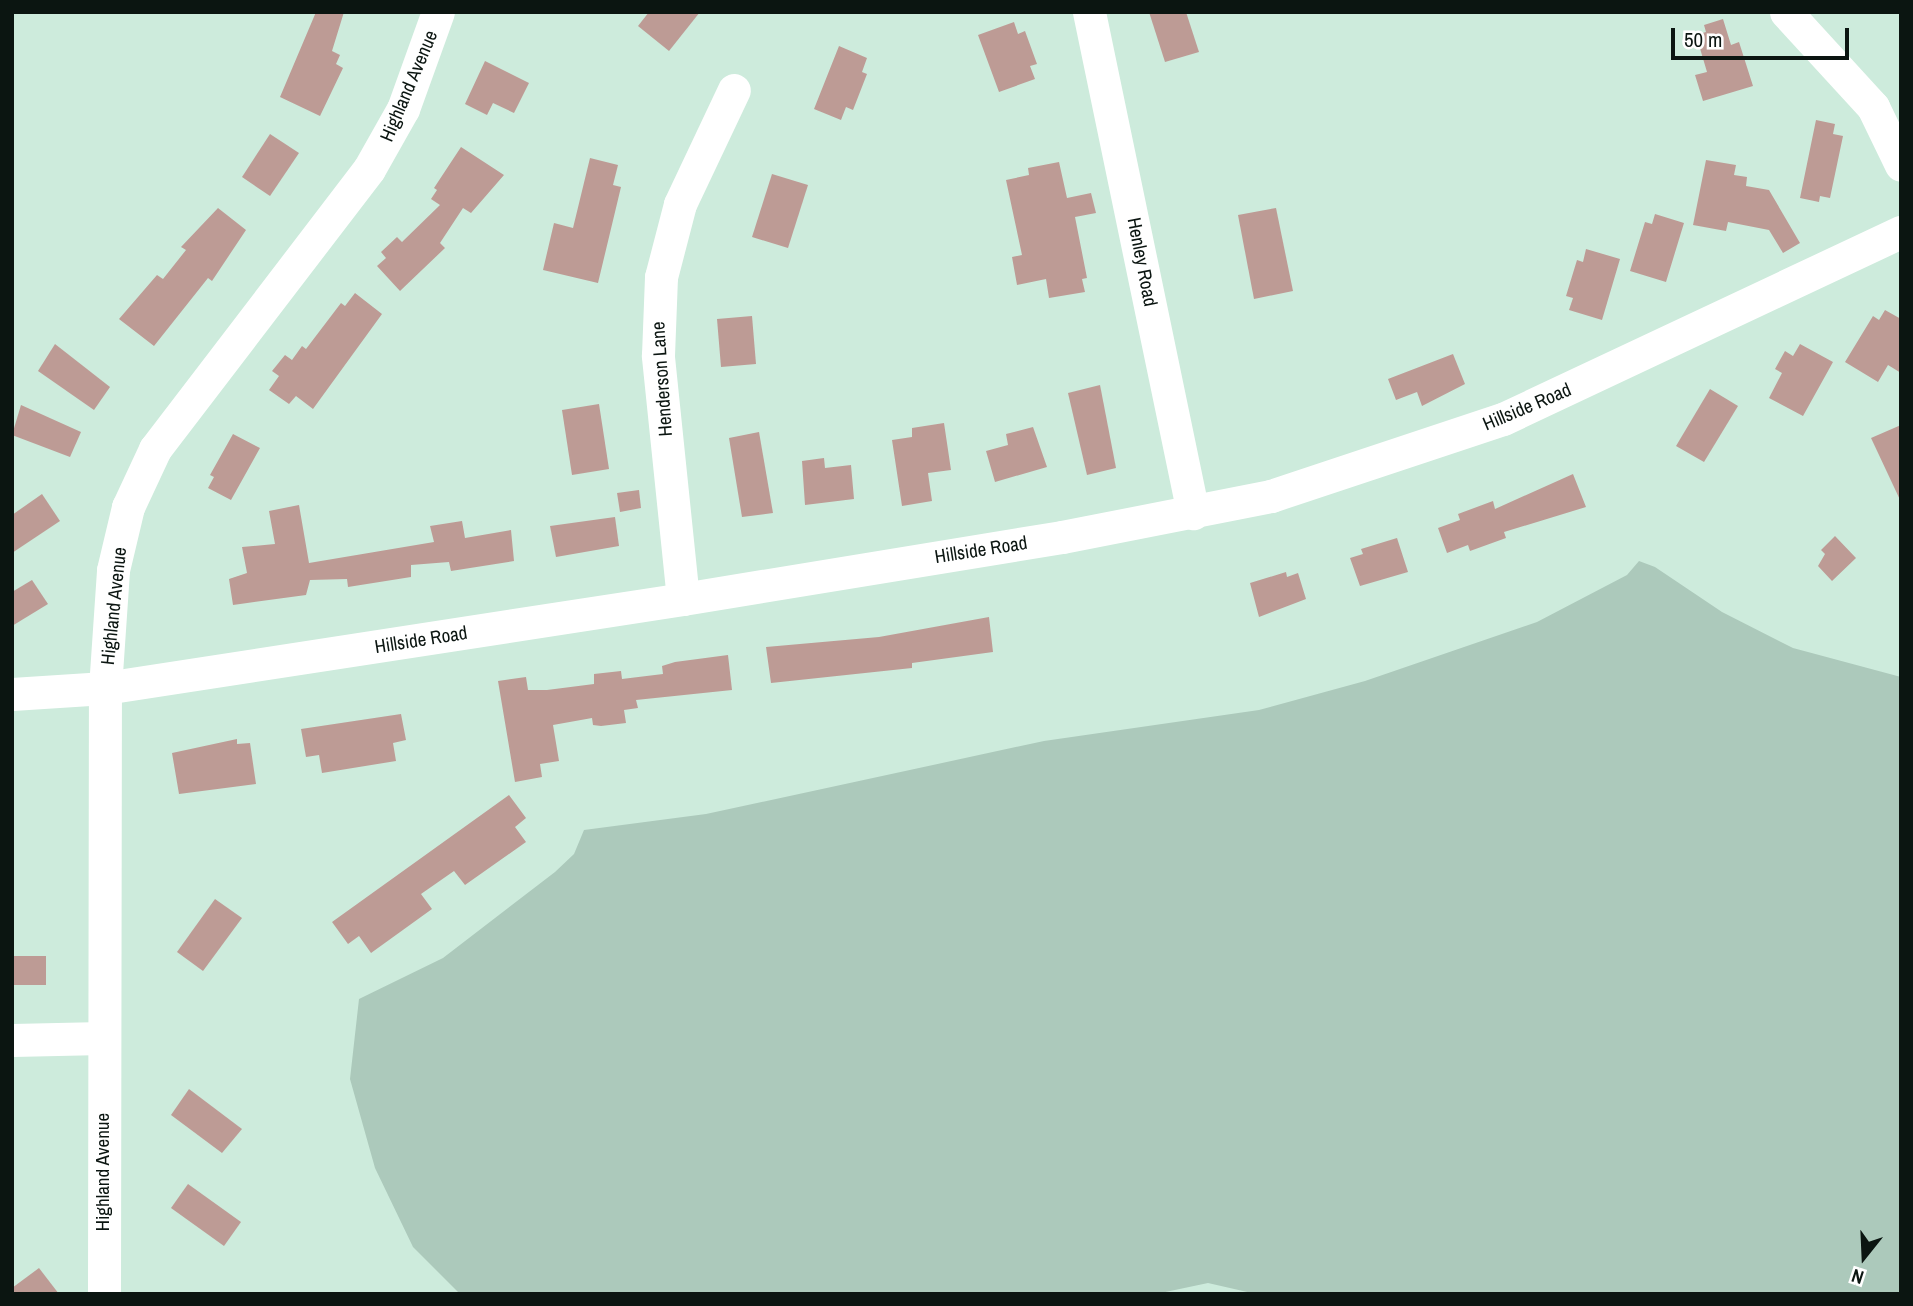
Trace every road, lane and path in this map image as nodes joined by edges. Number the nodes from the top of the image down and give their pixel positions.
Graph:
1 (438, 12) edge
2 (1089, 12) edge
3 (1786, 12) edge
4 (734, 90) dead end
5 (1901, 165) edge
6 (1901, 232) edge
7 (1193, 513) junction
8 (682, 599) junction
9 (105, 688) junction
10 (12, 694) edge
11 (103, 1038) junction
12 (12, 1040) edge
13 (104, 1294) edge

1 - 9 street, Highland Avenue
2 - 7 street, Henley Road
3 - 5 street
4 - 8 street, Henderson Lane
6 - 7 street, Hillside Road
7 - 8 street, Hillside Road
8 - 9 street, Hillside Road
9 - 10 street, Hillside Road
9 - 11 street, Highland Avenue
11 - 12 street
11 - 13 street, Highland Avenue

